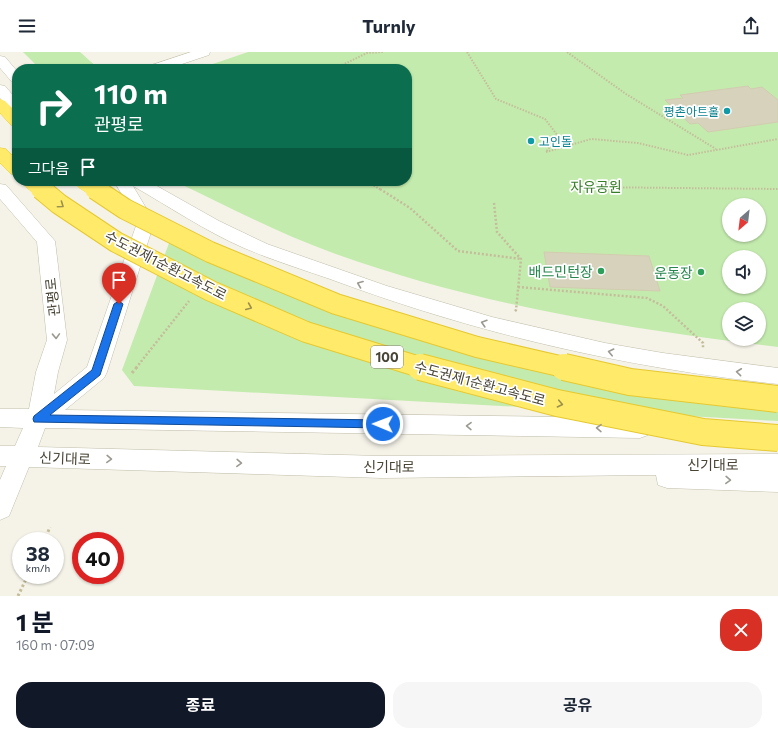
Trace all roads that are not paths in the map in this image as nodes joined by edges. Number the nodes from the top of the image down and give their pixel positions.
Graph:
1 (204, 52) edge
2 (0, 60) edge
3 (169, 64) edge
4 (12, 73) edge
5 (0, 89) edge
6 (12, 103) edge
7 (0, 104) edge
8 (12, 117) edge
9 (0, 153) edge
10 (12, 165) edge
11 (37, 186) edge
12 (90, 186) edge
13 (103, 186) edge
14 (125, 186) edge
15 (145, 186) edge
16 (0, 189) edge
17 (0, 199) edge
18 (146, 222) junction
19 (46, 241) junction
20 (778, 376) edge
21 (778, 396) edge
22 (778, 399) edge
23 (0, 418) edge
24 (38, 419) junction
25 (778, 430) edge
26 (778, 438) edge
27 (11, 456) edge
28 (778, 464) edge
29 (382, 467) junction
30 (778, 481) edge
31 (0, 508) edge

1 - 3 street
2 - 4 street
5 - 6 street
7 - 8 highway
9 - 10 highway
11 -> 26 highway, 수도권제1순환고속도로 / 100, bridge
12 - 22 highway, 100, bridge
13 - 18 street
14 - 18 street
20 -> 15 street
16 - 19 street
17 - 19 street
18 - 21 street
18 - 24 street, 관평로
19 -> 24 street, 관평로
23 - 24 street
25 -> 24 street
24 - 27 street, 관평로
27 -> 29 street, 신기대로
27 - 31 street, 관평로
28 - 29 street, 신기대로
29 -> 30 street

